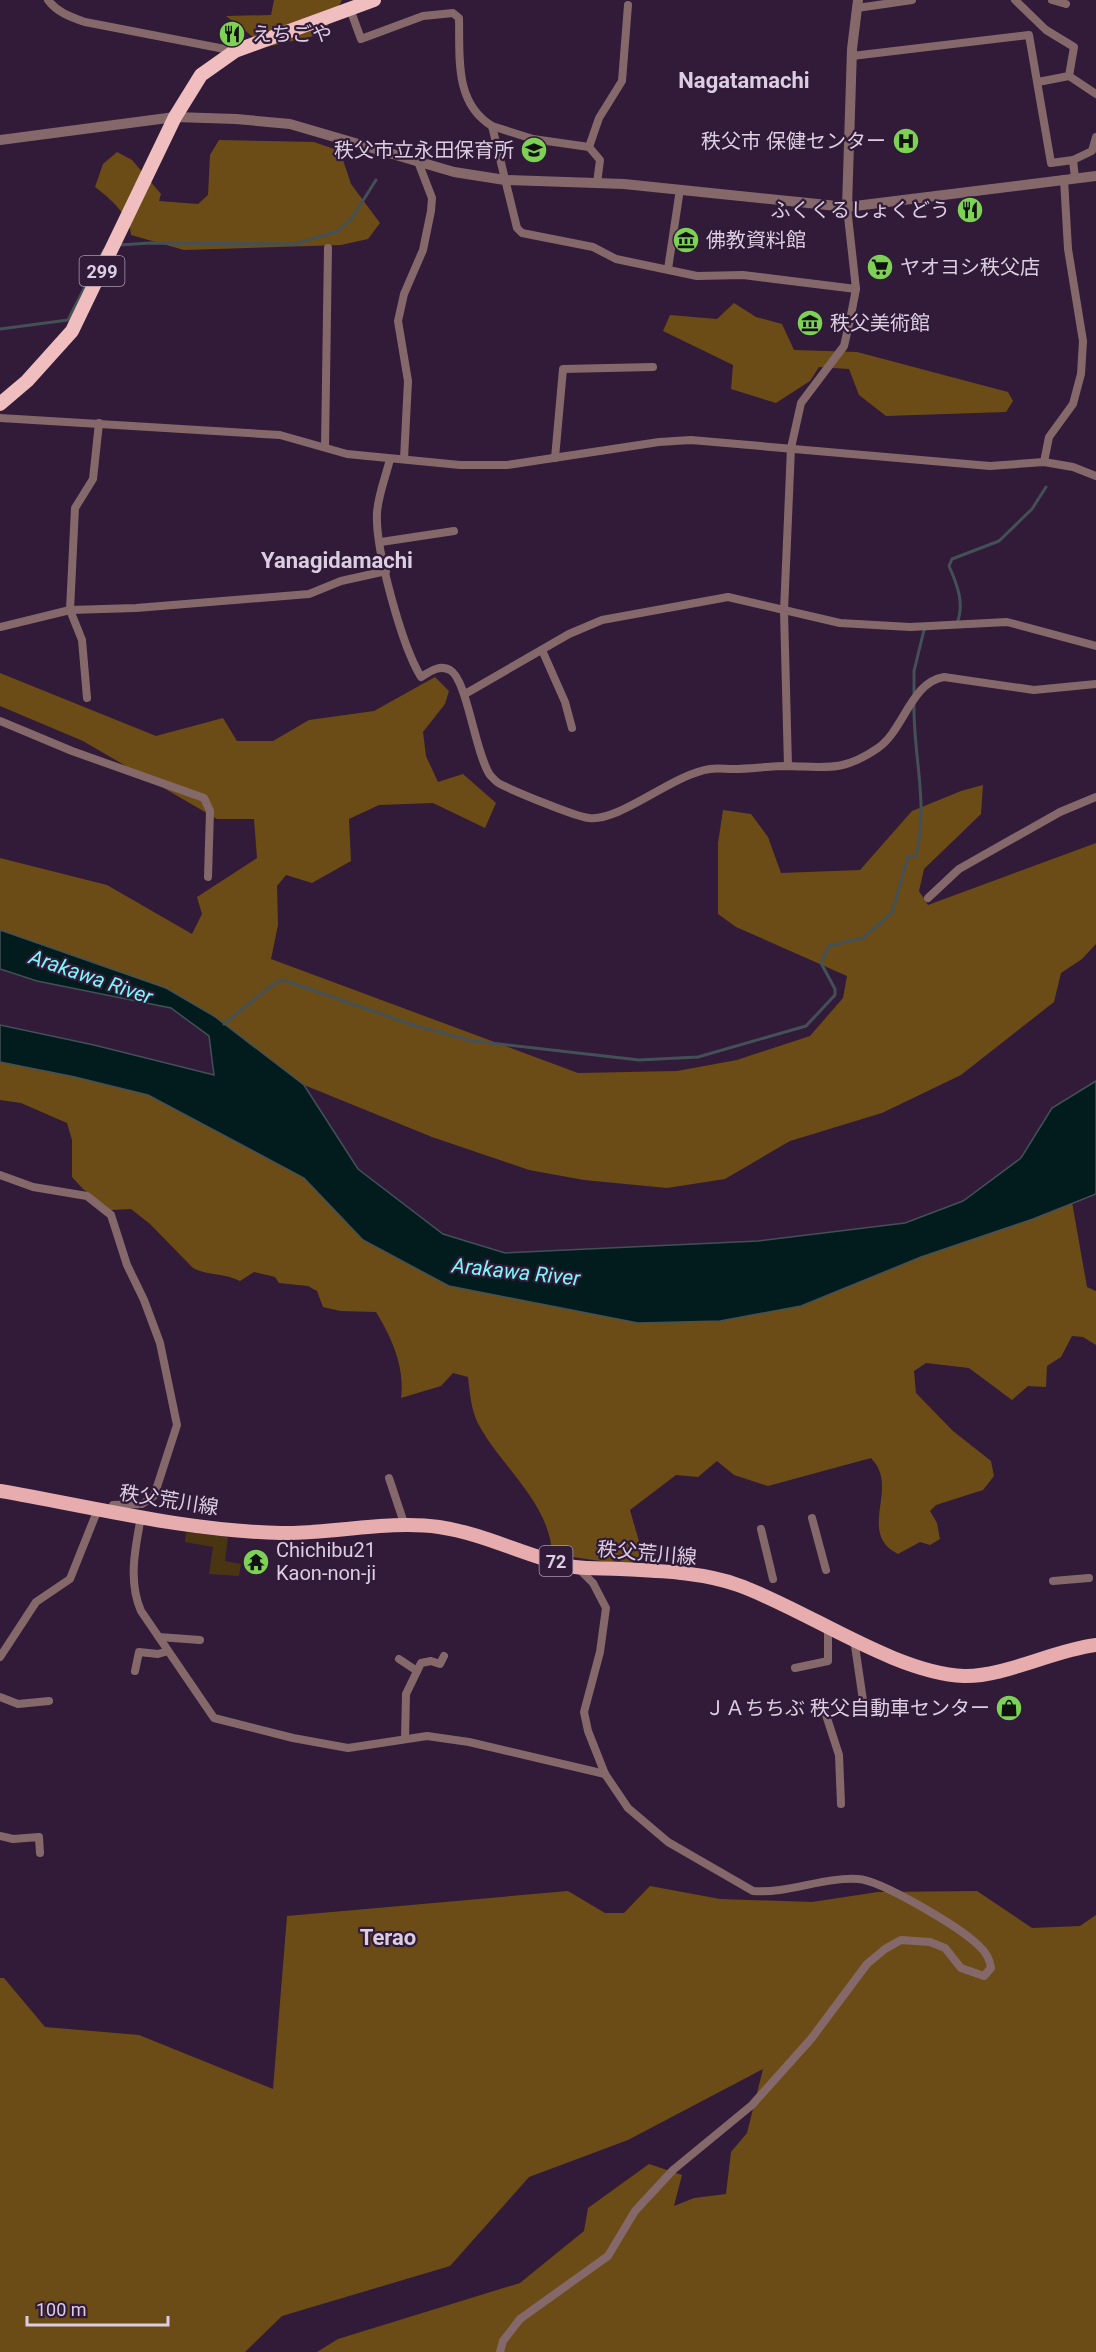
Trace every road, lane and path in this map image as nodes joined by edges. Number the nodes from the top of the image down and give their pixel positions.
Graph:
1 (48, 0) edge
2 (374, 0) edge
3 (912, 0) edge
4 (1015, 0) edge
5 (1052, 0) edge
6 (857, 4) edge
7 (1066, 4) dead end
8 (628, 5) dead end
9 (350, 9) junction
10 (235, 51) junction
11 (852, 56) junction
12 (1069, 76) junction
13 (1038, 82) junction
14 (1096, 94) edge
15 (175, 117) junction
16 (492, 126) junction
17 (1096, 137) edge
18 (0, 140) edge
19 (588, 147) junction
20 (417, 159) junction
21 (1073, 160) junction
22 (1096, 176) edge
23 (1070, 179) junction
24 (505, 180) junction
25 (597, 183) junction
26 (680, 189) junction
27 (847, 207) junction
28 (328, 248) dead end
29 (668, 269) junction
30 (856, 289) junction
31 (653, 367) dead end
32 (0, 404) edge
33 (0, 418) edge
34 (99, 423) junction
35 (325, 447) junction
36 (791, 448) junction
37 (555, 458) junction
38 (390, 459) junction
39 (404, 459) junction
40 (1044, 462) junction
41 (1096, 476) edge
42 (454, 531) dead end
43 (381, 542) junction
44 (386, 571) junction
45 (70, 610) junction
46 (784, 611) junction
47 (0, 627) edge
48 (1096, 645) edge
49 (542, 650) junction
50 (1096, 684) edge
51 (465, 694) junction
52 (87, 698) dead end
53 (0, 721) edge
54 (572, 728) dead end
55 (788, 766) junction
56 (1096, 797) edge
57 (208, 877) dead end
58 (928, 898) dead end
59 (0, 1175) edge
60 (389, 1478) dead end
61 (0, 1491) edge
62 (105, 1510) junction
63 (141, 1517) junction
64 (812, 1518) dead end
65 (405, 1526) junction
66 (761, 1528) dead end
67 (577, 1567) junction
68 (826, 1570) dead end
69 (1089, 1578) dead end
70 (773, 1579) dead end
71 (1053, 1581) dead end
72 (828, 1626) junction
73 (159, 1637) junction
74 (854, 1638) junction
75 (200, 1640) dead end
76 (1096, 1645) edge
77 (168, 1651) junction
78 (444, 1656) dead end
79 (0, 1657) edge
80 (399, 1659) dead end
81 (795, 1668) dead end
82 (135, 1671) dead end
83 (417, 1671) junction
84 (0, 1697) edge
85 (49, 1701) dead end
86 (864, 1707) dead end
87 (826, 1715) dead end
88 (405, 1739) junction
89 (605, 1774) junction
90 (841, 1804) dead end
91 (0, 1836) edge
92 (40, 1853) dead end
93 (500, 2352) edge

1 - 10 street
2 - 9 highway, 299
3 - 6 street
4 - 12 street
5 - 7 street
6 - 11 street
8 - 19 street
9 - 10 highway, 299
9 - 16 street
10 - 15 highway, 299
11 - 13 street
11 - 27 street
12 - 13 street
12 - 14 street
13 - 21 street
15 - 18 street
15 - 20 street
15 - 32 highway, 299
16 - 19 street
16 - 24 street
17 - 21 street
19 - 25 street
20 - 24 street
20 - 39 street
21 - 23 street
22 - 23 street
23 - 27 street
23 - 40 street
24 - 25 street
24 - 29 street
25 - 26 street
26 - 27 street
26 - 29 street
27 - 30 street
28 - 35 street
29 - 30 street
30 - 36 street
31 - 37 street
33 - 34 street
34 - 35 street
34 - 45 street
35 - 38 street
36 - 37 street
36 - 40 street
36 - 46 street
37 - 39 street
38 - 39 street
38 - 43 street
40 - 41 street
42 - 43 street
43 - 44 street
44 - 45 street
44 - 51 street
45 - 47 street
45 - 52 street
46 - 48 street
46 - 49 street
46 - 55 street
49 - 51 street
49 - 54 street
50 - 55 street
51 - 55 street
53 - 57 street
56 - 58 street
59 - 62 street
60 - 65 street
61 - 62 main road, 秩父荒川線 / 72
62 - 63 main road, 秩父荒川線 / 72
62 - 79 street
63 - 65 main road, 秩父荒川線 / 72
63 - 73 street
64 - 68 street
65 - 67 main road, 秩父荒川線 / 72
66 - 70 street
67 - 72 main road, 秩父荒川線 / 72
67 - 89 street
69 - 71 street
72 - 74 main road, 秩父荒川線 / 72
72 - 81 street
73 - 75 street
73 - 77 street
74 - 76 main road, 秩父荒川線 / 72
74 - 86 street
77 - 82 street
77 - 88 street
78 - 83 street
80 - 83 street
83 - 88 street
84 - 85 street
87 - 90 street
88 - 89 street
89 - 93 street
91 - 92 street

